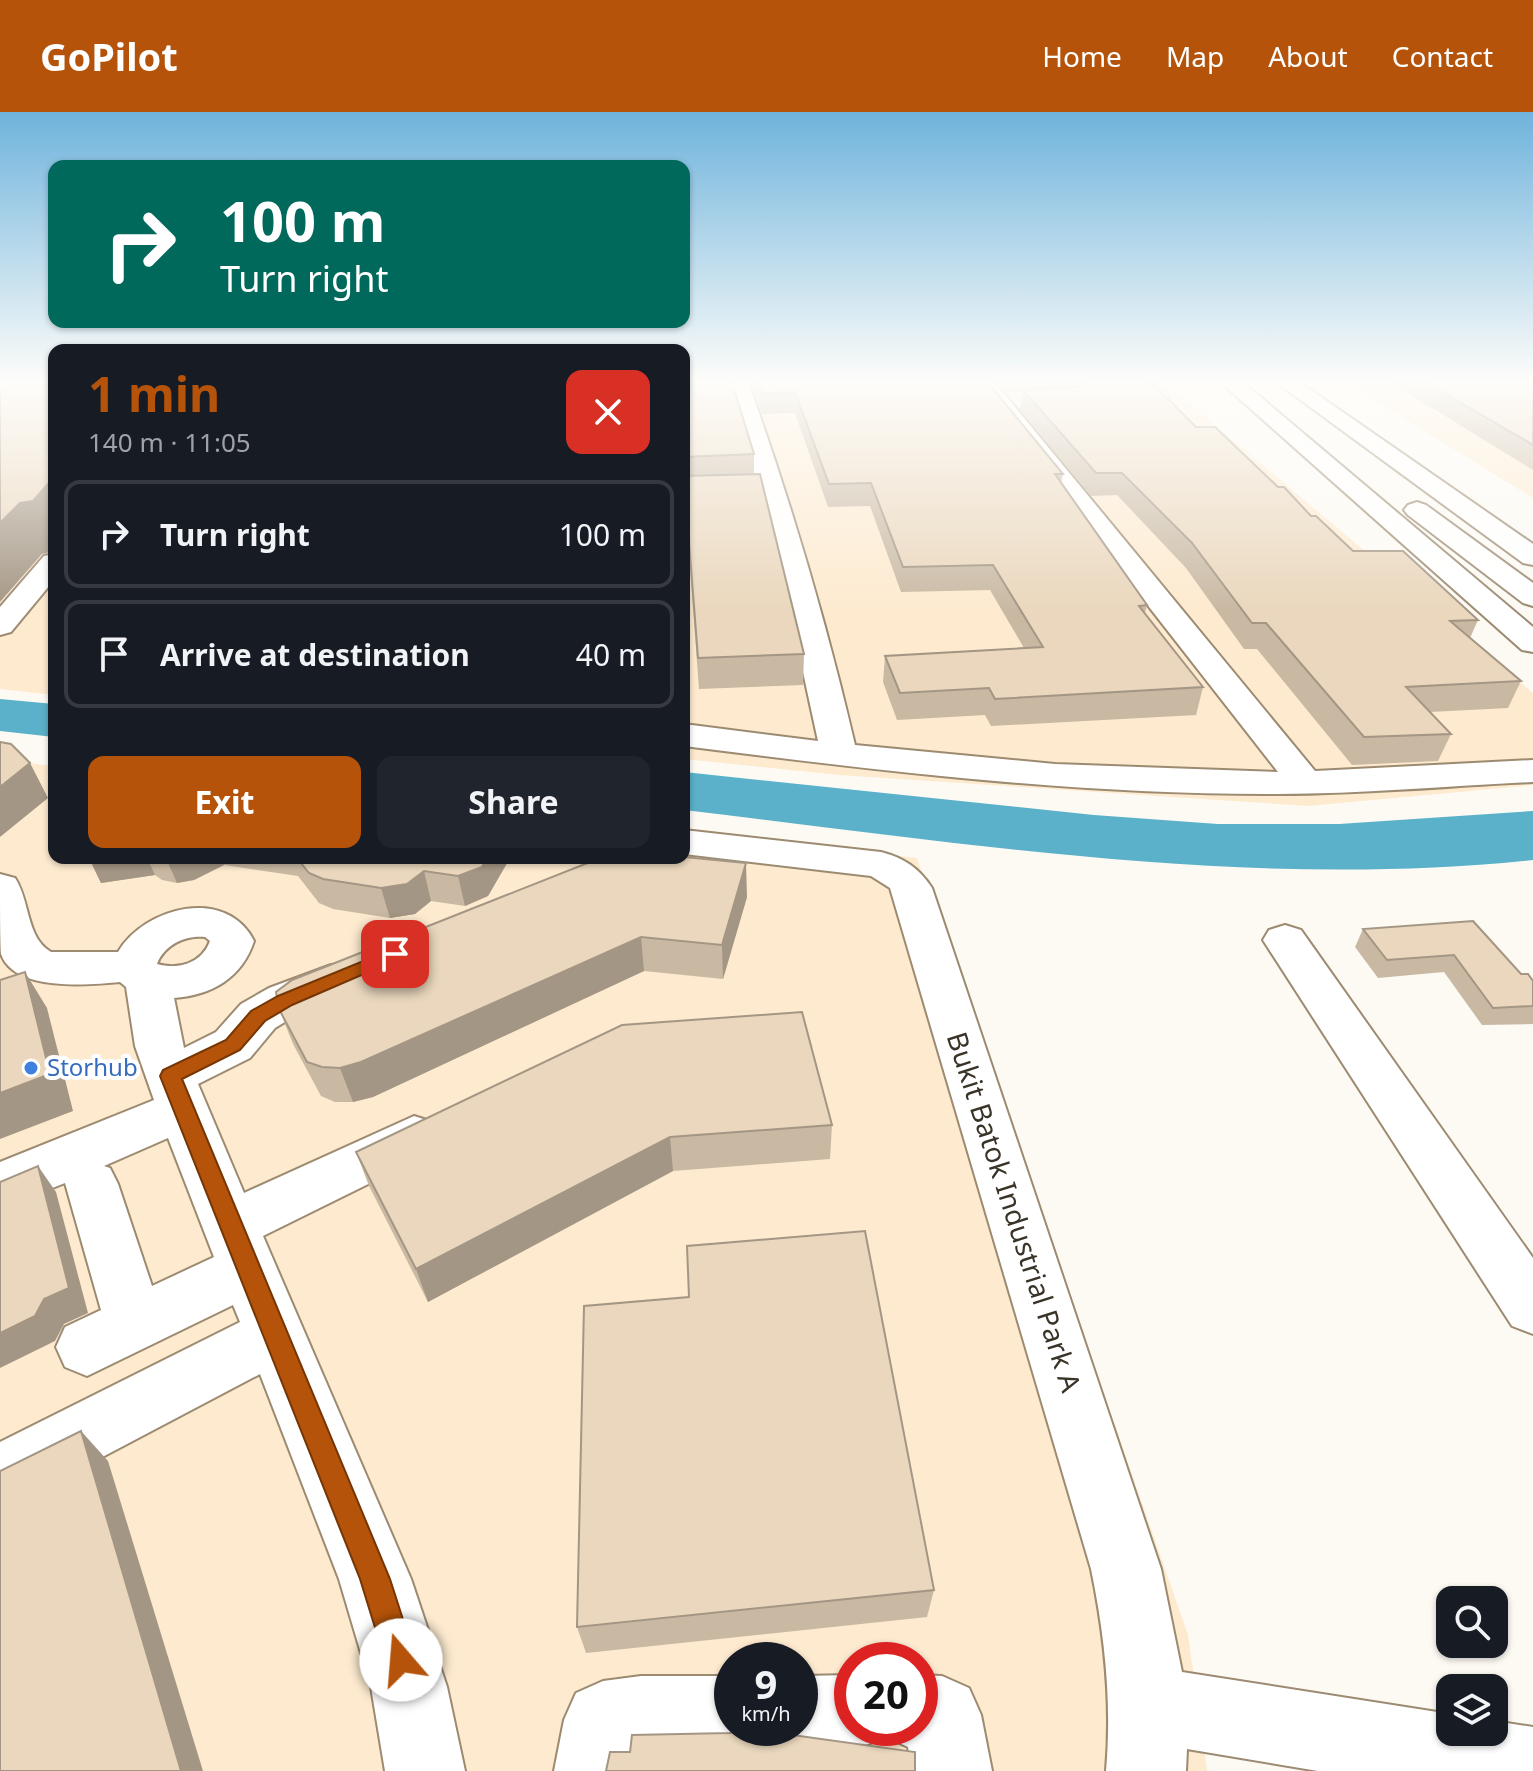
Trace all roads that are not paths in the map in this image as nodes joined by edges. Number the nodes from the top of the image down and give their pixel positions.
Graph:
1 (752, 456) edge
2 (1049, 456) edge
3 (1315, 456) edge
4 (1346, 456) edge
5 (1391, 456) edge
6 (1419, 456) edge
7 (1509, 512) dead end
8 (1533, 557) edge
9 (48, 569) edge
10 (1533, 597) edge
11 (0, 626) edge
12 (1533, 643) edge
13 (690, 736) edge
14 (839, 755) junction
15 (1533, 771) edge
16 (1304, 781) junction
17 (690, 843) edge
18 (0, 887) edge
19 (1285, 940) dead end
20 (371, 964) edge
21 (176, 1093) junction
22 (453, 1118) edge
23 (91, 1184) dead end
24 (0, 1186) edge
25 (239, 1248) junction
26 (1533, 1307) edge
27 (274, 1335) junction
28 (0, 1478) edge
29 (714, 1714) edge
30 (938, 1715) edge
31 (1145, 1738) edge
32 (1533, 1767) edge
33 (425, 1771) edge
34 (594, 1771) edge
35 (952, 1771) edge

1 - 14 main road
2 - 16 main road
3 - 12 main road
4 - 10 main road
5 - 8 main road
6 - 7 main road
9 - 11 main road
13 - 14 main road
14 - 16 main road
15 - 16 main road
17 - 31 main road, Bukit Batok Industrial Park A
18 - 21 main road
19 - 26 main road
20 - 21 main road
21 - 24 main road
21 - 25 main road
22 - 25 main road
23 - 25 main road
25 - 27 main road
27 - 28 main road
27 - 33 main road
29 - 34 main road
30 - 35 main road
31 - 32 main road

